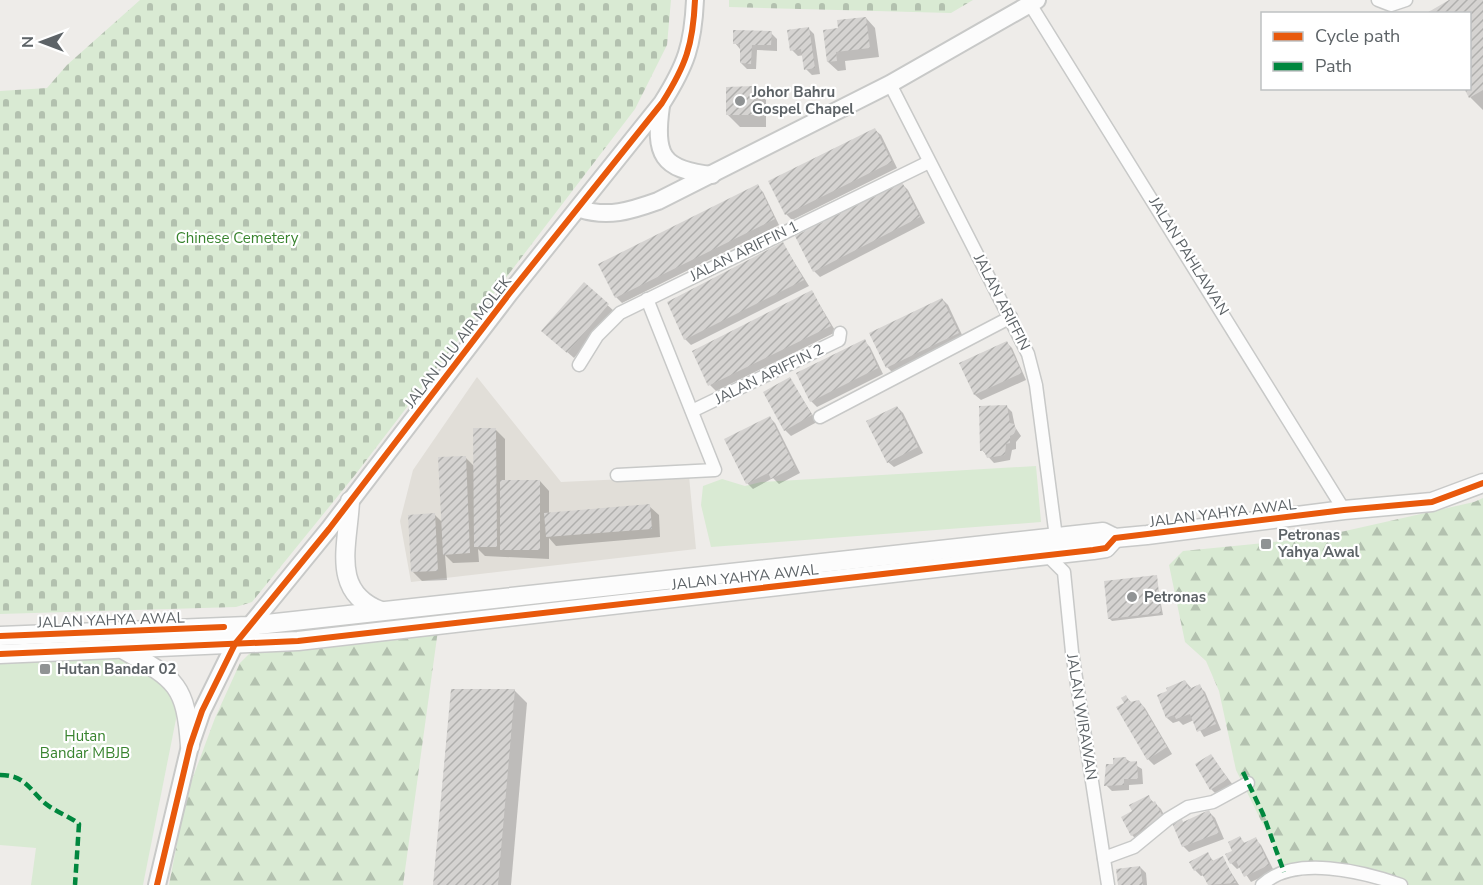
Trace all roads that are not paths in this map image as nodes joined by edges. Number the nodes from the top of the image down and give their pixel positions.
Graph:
1 (695, 0) edge
2 (1378, 0) edge
3 (1406, 0) edge
4 (1034, 2) edge
5 (890, 84) junction
6 (662, 103) junction
7 (929, 162) junction
8 (712, 175) junction
9 (580, 209) junction
10 (647, 299) junction
11 (1011, 317) junction
12 (840, 333) dead end
13 (579, 365) dead end
14 (692, 411) junction
15 (820, 417) dead end
16 (617, 475) dead end
17 (1483, 483) edge
18 (350, 501) junction
19 (1344, 510) junction
20 (1056, 537) junction
21 (1115, 538) junction
22 (1083, 551) junction
23 (1047, 555) junction
24 (1064, 572) junction
25 (384, 612) junction
26 (248, 626) junction
27 (0, 636) edge
28 (235, 644) junction
29 (124, 650) junction
30 (0, 654) edge
31 (190, 746) junction
32 (1248, 783) dead end
33 (1104, 858) junction
34 (1284, 872) junction
35 (157, 885) edge
36 (1108, 885) edge
37 (1262, 885) edge
38 (1292, 885) edge
39 (1401, 885) edge

1 - 6 street, JALAN ULU AIR MOLEK
2 - 3 street
4 - 5 street
4 - 19 street, JALAN PAHLAWAN
5 - 7 street, JALAN ARIFFIN
5 - 8 street
6 - 8 street
6 - 9 street, JALAN ULU AIR MOLEK
7 - 10 street, JALAN ARIFFIN 1
7 - 11 street, JALAN ARIFFIN
8 - 9 street
9 - 18 street, JALAN ULU AIR MOLEK
10 - 13 street, JALAN ARIFFIN 1
10 - 14 street
11 - 15 street
11 - 20 street, JALAN ARIFFIN
12 - 14 street, JALAN ARIFFIN 2
14 - 16 street
17 - 19 main road, JALAN YAHYA AWAL
18 - 25 main road
18 - 26 street, JALAN ULU AIR MOLEK
19 - 21 main road, JALAN YAHYA AWAL
20 - 21 main road, JALAN YAHYA AWAL
20 - 25 main road, JALAN YAHYA AWAL
21 - 22 main road, JALAN YAHYA AWAL
22 - 23 main road, JALAN YAHYA AWAL
22 - 24 street
23 - 24 street
23 - 28 main road, JALAN YAHYA AWAL
24 - 33 street, JALAN WIRAWAN
25 - 26 main road, JALAN YAHYA AWAL
26 - 27 main road, JALAN YAHYA AWAL
26 - 28 street, JALAN ULU AIR MOLEK
28 - 29 main road, JALAN YAHYA AWAL
28 - 31 street, JALAN ULU AIR MOLEK
29 - 30 main road, JALAN YAHYA AWAL
29 - 31 main road
31 - 35 street, JALAN ULU AIR MOLEK
32 - 33 street
33 - 36 street, JALAN WIRAWAN
34 - 37 street
34 - 38 street
34 - 39 street

